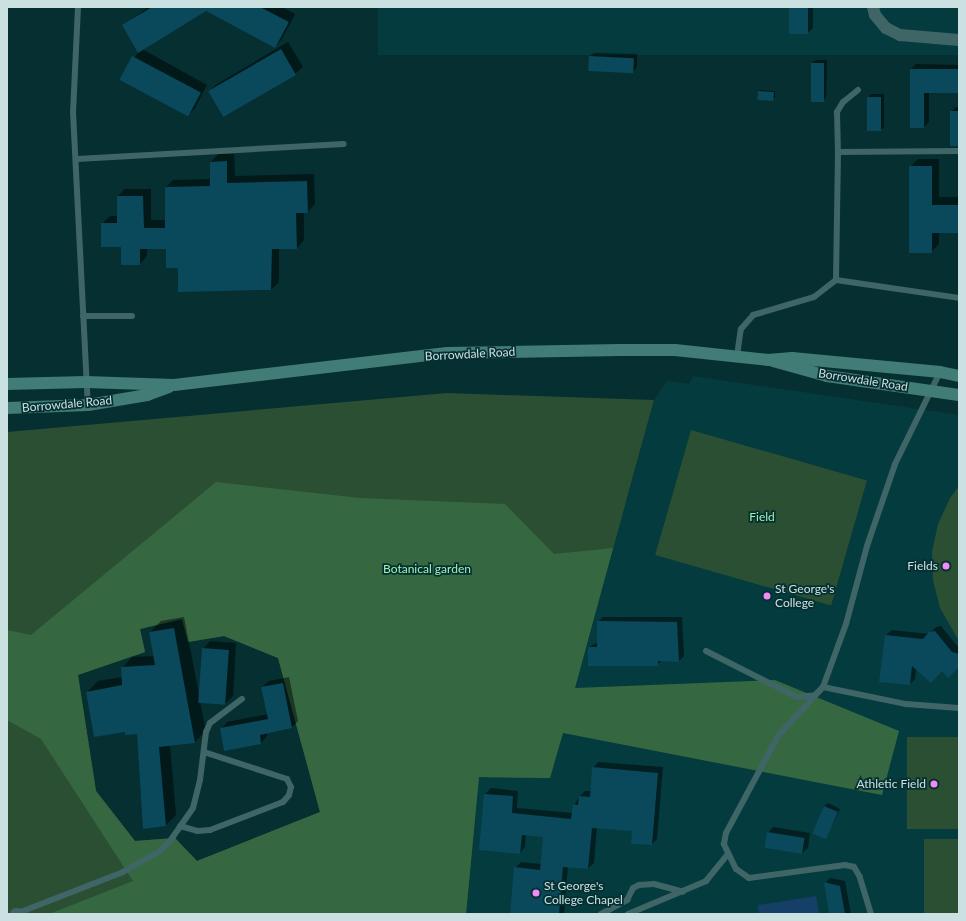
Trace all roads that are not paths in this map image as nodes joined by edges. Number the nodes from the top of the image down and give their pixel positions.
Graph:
1 (78, 7) edge
2 (872, 7) edge
3 (959, 40) edge
4 (858, 90) dead end
5 (344, 144) dead end
6 (959, 151) edge
7 (838, 152) junction
8 (77, 159) junction
9 (836, 280) junction
10 (959, 298) edge
11 (83, 316) junction
12 (132, 316) dead end
13 (737, 356) junction
14 (768, 360) junction
15 (940, 372) junction
16 (959, 376) edge
17 (86, 382) junction
18 (7, 384) edge
19 (174, 385) junction
20 (932, 391) junction
21 (959, 396) edge
22 (88, 404) junction
23 (7, 408) edge
24 (706, 651) dead end
25 (824, 687) junction
26 (242, 699) dead end
27 (959, 708) edge
28 (204, 752) junction
29 (180, 826) junction
30 (728, 854) junction
31 (683, 892) junction
32 (627, 900) junction
33 (630, 913) edge
34 (17, 914) edge
35 (601, 914) edge
36 (871, 914) edge

1 - 8 lane
2 - 3 street
4 - 7 lane
5 - 8 lane
6 - 7 lane
7 - 9 lane
8 - 11 lane
9 - 10 lane
9 - 13 lane
11 - 12 lane
11 - 17 lane
13 - 14 main road, Borrowdale Road
13 - 19 main road, Borrowdale Road
14 - 15 main road, Borrowdale Road
14 - 20 main road, Borrowdale Road
15 - 16 main road, Borrowdale Road
15 - 20 lane
17 - 18 main road, Borrowdale Road
17 - 19 main road, Borrowdale Road
17 - 22 lane
19 - 22 main road, Borrowdale Road
20 - 21 main road, Borrowdale Road
20 - 25 lane
22 - 23 main road, Borrowdale Road
24 - 25 lane
25 - 27 lane
25 - 30 lane
26 - 28 lane
28 - 29 lane
28 - 29 lane
29 - 34 lane
30 - 31 lane
30 - 36 lane
31 - 32 lane
31 - 33 lane
32 - 33 lane
32 - 35 lane

